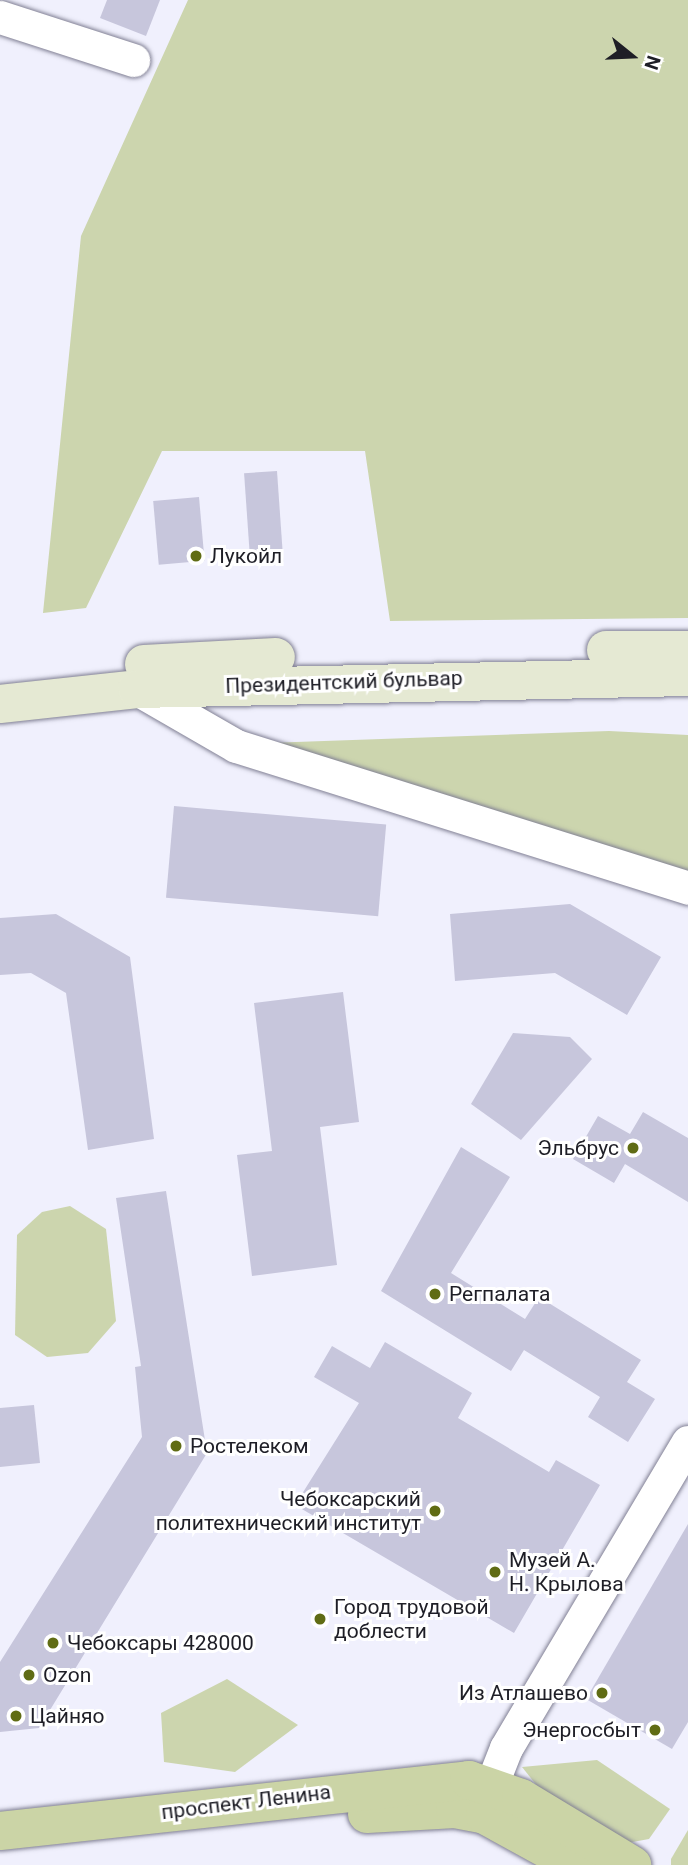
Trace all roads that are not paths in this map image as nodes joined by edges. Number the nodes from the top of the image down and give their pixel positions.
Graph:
1 (0, 17) edge
2 (133, 60) dead end
3 (688, 650) edge
4 (688, 677) edge
5 (0, 678) edge
6 (137, 690) junction
7 (0, 704) edge
8 (688, 888) edge
9 (688, 1442) edge
10 (488, 1800) junction
11 (0, 1831) edge
12 (69, 1836) junction
13 (0, 1857) edge
14 (576, 1865) edge
15 (632, 1865) edge

1 - 2 street
3 - 5 main road, Президентский бульвар
4 - 6 main road, Президентский бульвар
6 - 7 main road, Президентский бульвар
6 - 8 street
9 - 10 street
10 - 12 main road, проспект Ленина
10 - 14 main road
10 - 15 main road
11 - 12 main road, проспект Ленина
12 - 13 main road, проспект Ленина

